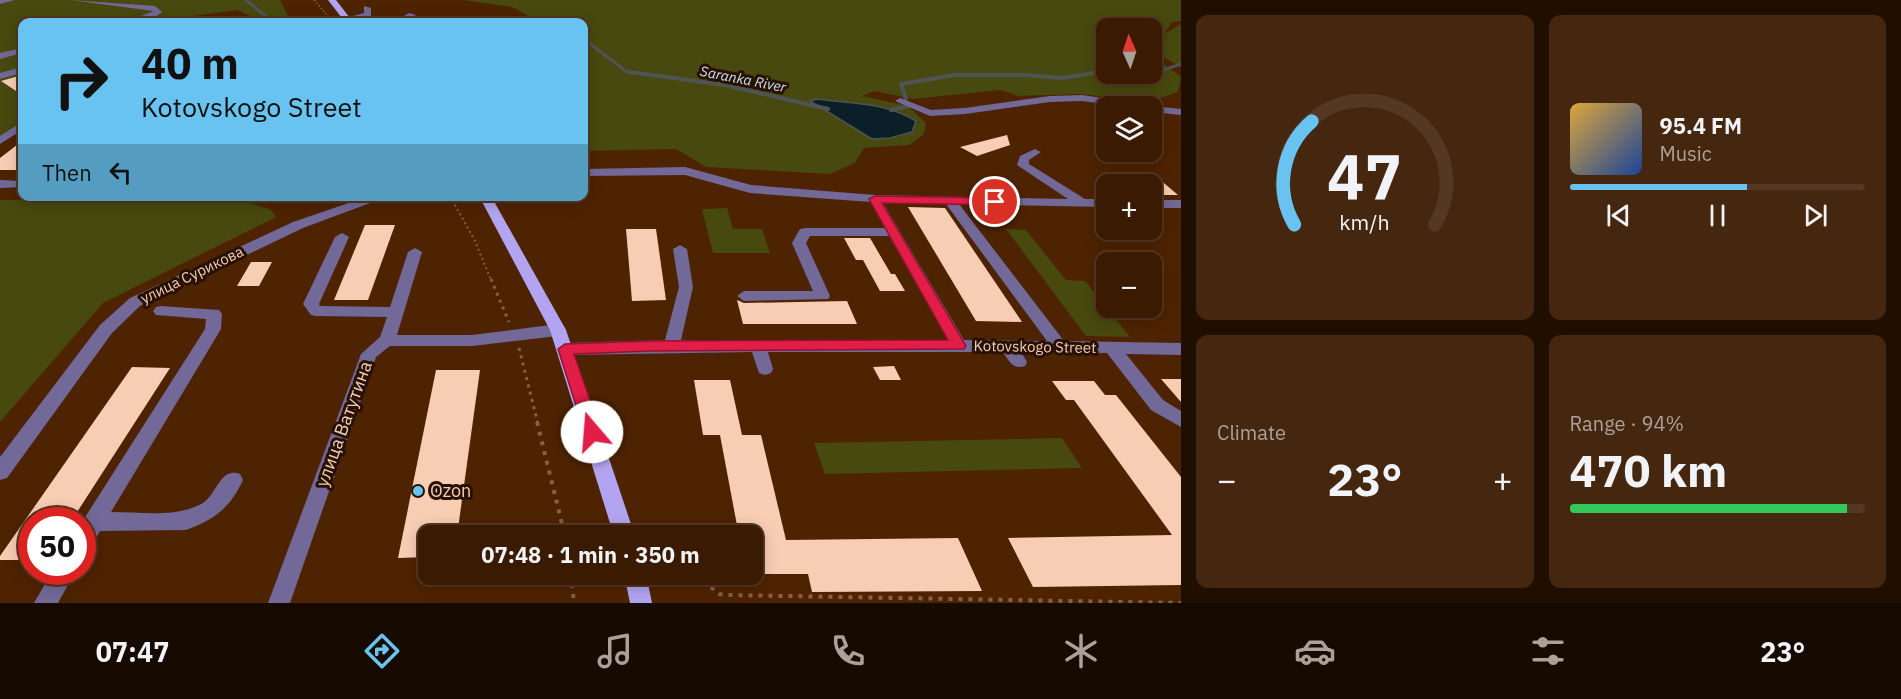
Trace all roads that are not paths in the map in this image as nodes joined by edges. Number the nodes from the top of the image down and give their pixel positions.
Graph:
1 (11, 0) edge
2 (74, 0) edge
3 (332, 0) edge
4 (0, 2) edge
5 (369, 14) dead end
6 (412, 15) dead end
7 (145, 18) edge
8 (346, 18) edge
9 (357, 18) edge
10 (406, 18) edge
11 (18, 52) edge
12 (0, 56) edge
13 (18, 71) edge
14 (0, 76) edge
15 (900, 101) dead end
16 (1096, 101) edge
17 (1162, 110) edge
18 (1181, 112) edge
19 (18, 127) edge
20 (0, 141) edge
21 (1035, 152) dead end
22 (588, 172) edge
23 (0, 184) edge
24 (18, 184) edge
25 (875, 199) junction
26 (368, 201) edge
27 (488, 201) edge
28 (950, 201) junction
29 (1083, 203) junction
30 (1096, 203) edge
31 (1162, 204) edge
32 (1181, 204) edge
33 (892, 232) junction
34 (342, 237) dead end
35 (680, 249) dead end
36 (415, 252) dead end
37 (744, 296) dead end
38 (161, 311) dead end
39 (397, 312) junction
40 (558, 330) junction
41 (387, 340) junction
42 (671, 346) junction
43 (758, 346) junction
44 (959, 346) junction
45 (1059, 346) junction
46 (1008, 347) junction
47 (1112, 348) junction
48 (565, 349) junction
49 (1181, 349) edge
50 (1019, 362) dead end
51 (765, 369) dead end
52 (1181, 420) edge
53 (0, 472) edge
54 (233, 480) dead end
55 (96, 522) joint
56 (621, 525) edge
57 (56, 585) edge
58 (637, 585) edge
59 (45, 603) edge
60 (279, 603) edge
61 (641, 603) edge

1 - 4 street
2 - 7 street
3 - 8 main road
5 - 9 street
6 - 10 street
11 - 12 street
13 - 14 street
15 - 16 street
17 - 18 street
19 - 20 street
21 - 29 street
22 - 25 street
23 - 24 street
25 - 28 street
25 - 33 street
26 - 53 street, улица Сурикова
27 - 40 main road
28 - 29 street
28 - 45 street
29 - 30 street
31 - 32 street
33 - 37 street
33 - 44 street
34 - 39 street
35 - 42 street
36 - 39 street, улица Ватутина
38 - 55 street
39 - 41 street, улица Ватутина
40 - 41 street
40 - 48 main road
41 - 60 street, улица Ватутина
42 - 43 street, Kotovskogo Street
42 - 48 street, Kotovskogo Street
43 - 44 street, Kotovskogo Street
43 - 51 street
44 - 46 street, Kotovskogo Street
45 - 46 street, Kotovskogo Street
45 - 47 street, Kotovskogo Street
46 - 50 street
47 - 49 street, Kotovskogo Street
47 - 52 street
48 - 56 main road
54 - 55 street
57 - 59 street
58 - 61 main road

